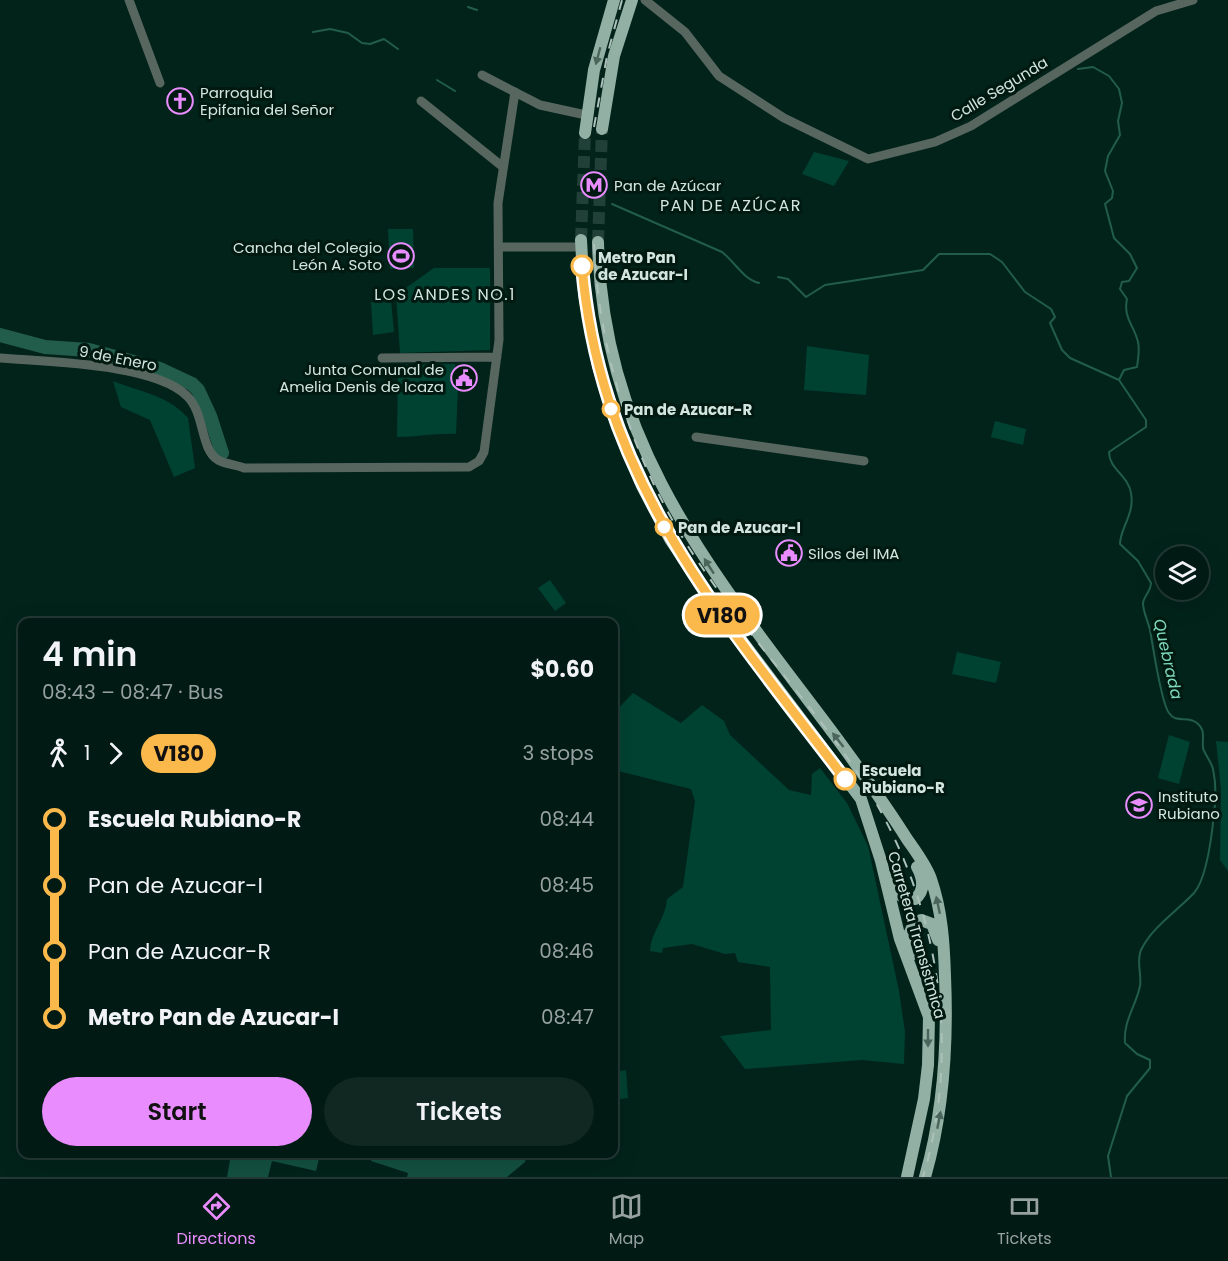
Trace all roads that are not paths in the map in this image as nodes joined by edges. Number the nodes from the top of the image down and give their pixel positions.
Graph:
1 (129, 0) edge
2 (614, 0) edge
3 (632, 0) edge
4 (645, 0) edge
5 (1193, 0) edge
6 (482, 75) dead end
7 (160, 83) dead end
8 (515, 92) junction
9 (421, 101) dead end
10 (586, 115) junction
11 (602, 129) tunnel mouth
12 (585, 133) tunnel mouth
13 (503, 167) junction
14 (598, 242) tunnel mouth
15 (581, 243) joint
16 (499, 247) junction
17 (497, 357) junction
18 (0, 358) edge
19 (382, 358) dead end
20 (696, 437) dead end
21 (864, 461) dead end
22 (861, 799) junction
23 (888, 809) junction
24 (946, 988) junction
25 (928, 1017) junction
26 (907, 1177) edge
27 (925, 1177) edge

1 - 7 street
2 -> 10 main road
3 - 11 main road
4 - 5 street, Calle Segunda
6 - 8 street
8 - 10 street
8 - 13 street
9 - 13 street
10 - 12 main road
13 - 16 street
23 -> 14 main road, Carretera Transístmica
15 - 16 street
15 - 22 main road, Carretera Transístmica
16 - 17 street
17 - 18 street, 9 de Enero
17 - 19 street
20 - 21 street
22 - 23 main road
22 - 25 main road, Carretera Transístmica
24 -> 23 main road, Carretera Transístmica
24 - 25 main road
27 -> 24 main road, Carretera Transístmica
25 -> 26 main road, Carretera Transístmica

